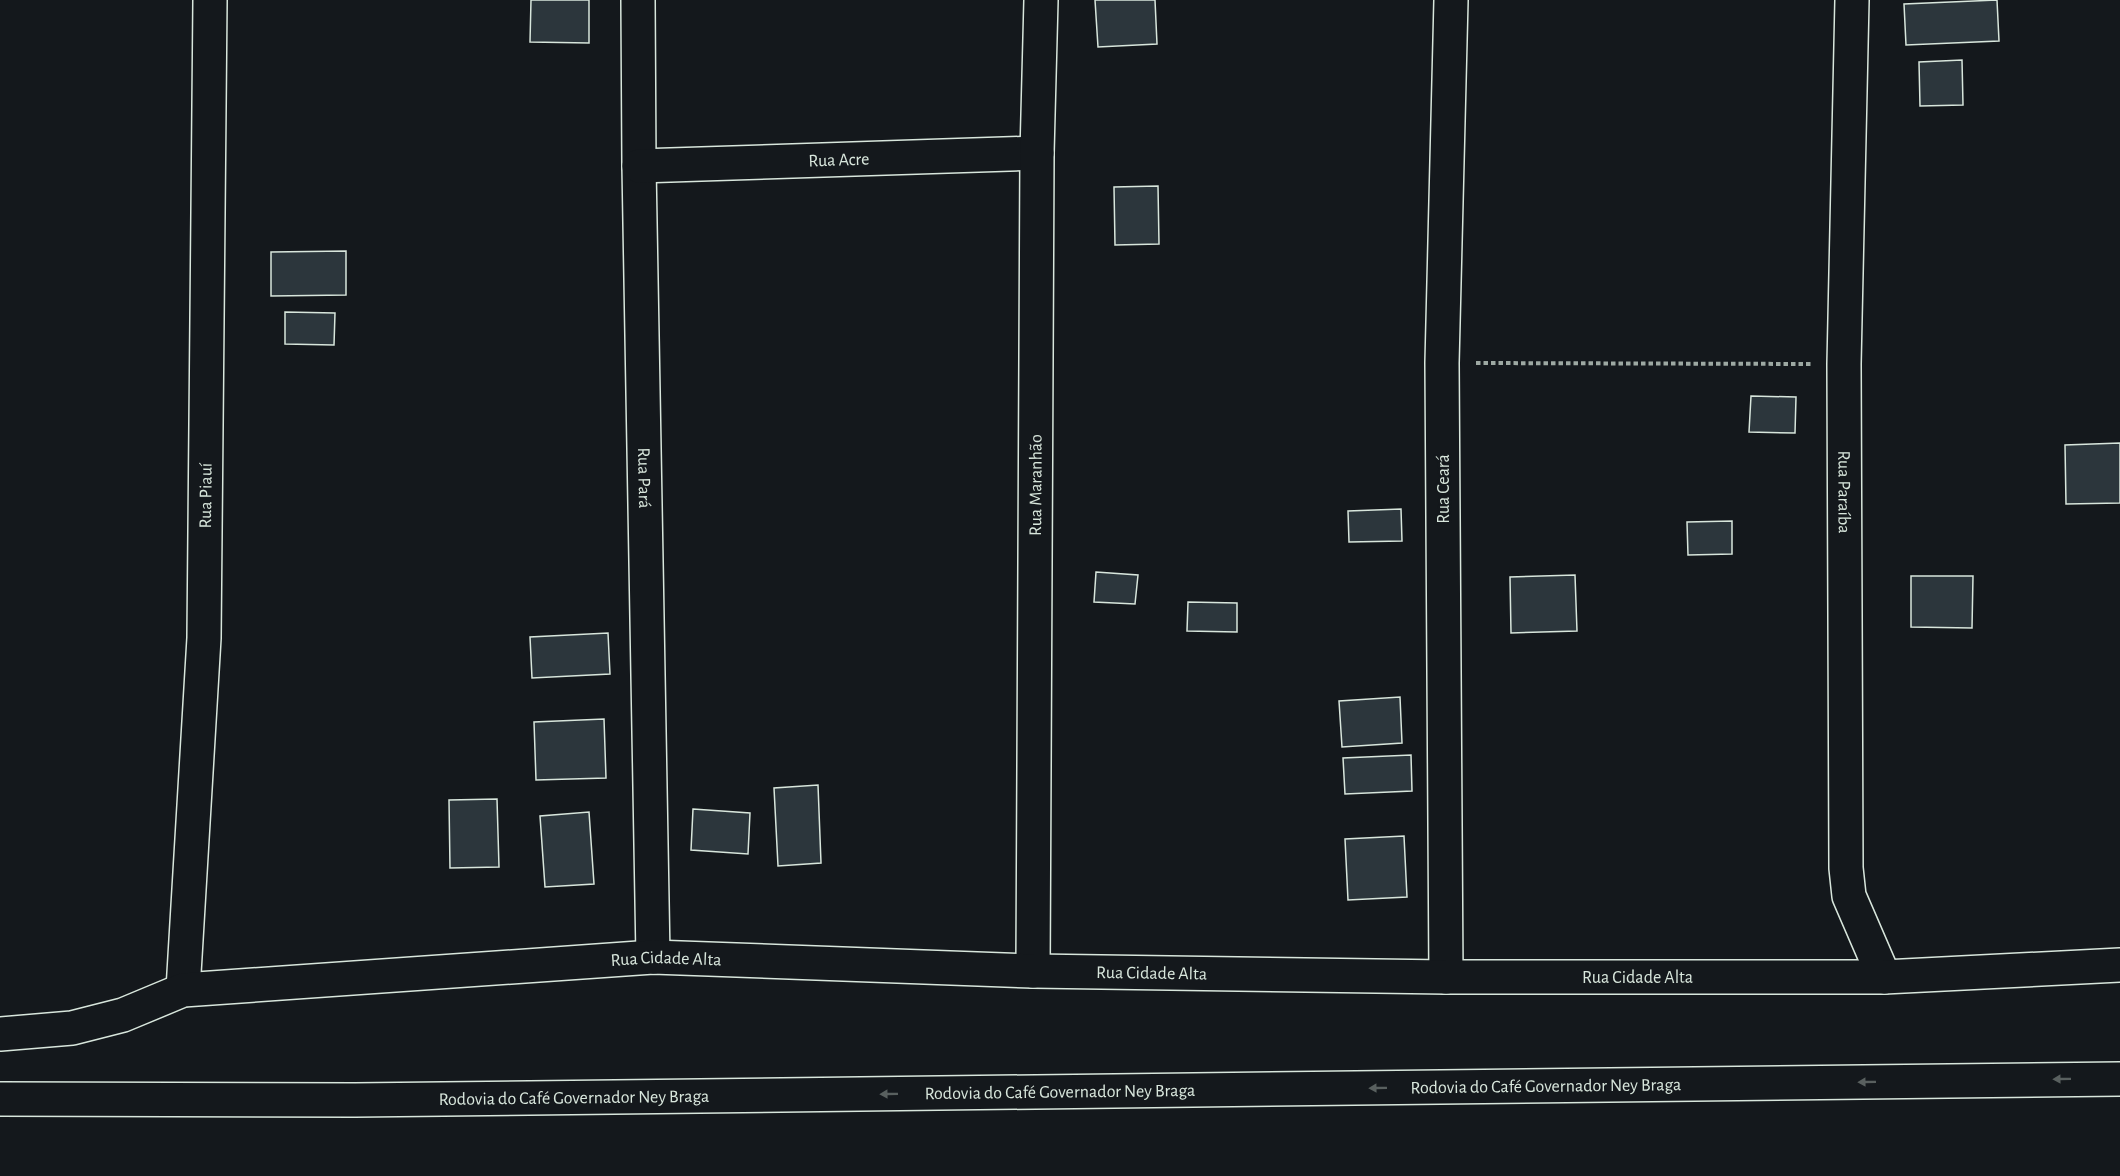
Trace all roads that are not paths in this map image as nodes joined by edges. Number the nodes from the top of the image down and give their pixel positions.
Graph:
1 (210, 0) edge
2 (638, 0) edge
3 (1041, 0) edge
4 (1450, 0) edge
5 (1852, 0) edge
6 (1037, 153) junction
7 (639, 166) junction
8 (652, 957) junction
9 (2120, 964) edge
10 (1033, 971) junction
11 (1446, 977) junction
12 (1884, 977) junction
13 (183, 990) junction
14 (0, 1034) edge
15 (2120, 1078) edge
16 (0, 1099) edge

1 - 13 main road, Rua Piauí
2 - 7 main road, Rua Pará
3 - 6 main road, Rua Maranhão
4 - 11 main road, Rua Ceará
5 - 12 main road, Rua Paraíba
6 - 7 main road, Rua Acre
6 - 10 main road, Rua Maranhão
7 - 8 main road, Rua Pará
8 - 10 main road, Rua Cidade Alta
8 - 13 main road, Rua Cidade Alta
9 - 12 main road, Rua Cidade Alta
10 - 11 main road, Rua Cidade Alta
11 - 12 main road, Rua Cidade Alta
13 - 14 main road, Rua Cidade Alta
15 -> 16 main road, Rodovia do Café Governador Ney Braga

